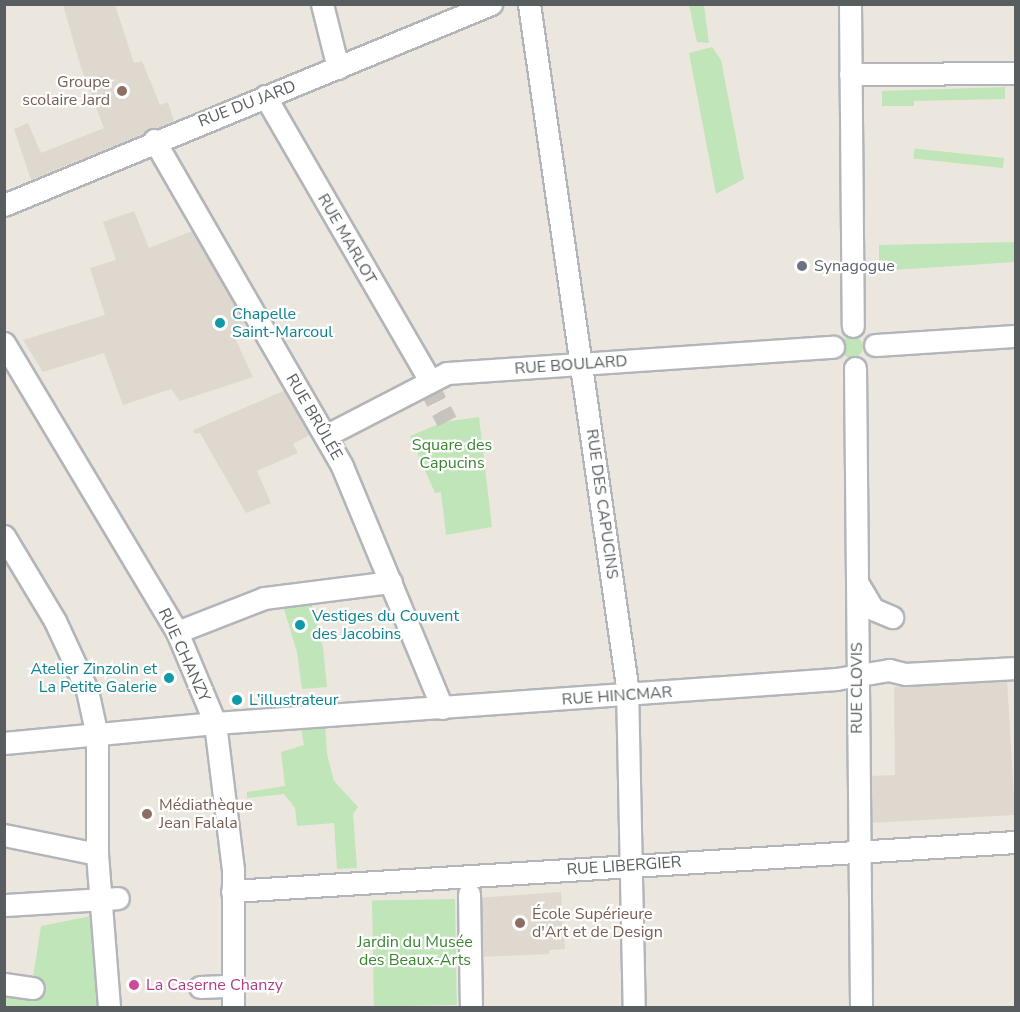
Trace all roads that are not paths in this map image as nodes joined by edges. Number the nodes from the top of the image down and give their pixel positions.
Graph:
1 (321, 4) edge
2 (491, 4) edge
3 (529, 4) edge
4 (850, 4) edge
5 (338, 68) junction
6 (1016, 72) edge
7 (850, 74) junction
8 (265, 96) junction
9 (154, 140) junction
10 (4, 205) edge
11 (853, 326) junction
12 (1016, 336) edge
13 (875, 345) junction
14 (833, 347) junction
15 (7, 351) edge
16 (583, 365) junction
17 (855, 368) junction
18 (430, 381) junction
19 (325, 436) junction
20 (4, 536) edge
21 (855, 580) junction
22 (391, 582) junction
23 (892, 617) dead end
24 (177, 632) junction
25 (1016, 668) edge
26 (857, 675) junction
27 (628, 696) junction
28 (442, 708) junction
29 (215, 723) junction
30 (97, 736) junction
31 (4, 743) edge
32 (4, 835) edge
33 (1016, 842) edge
34 (859, 851) junction
35 (97, 854) junction
36 (630, 865) junction
37 (232, 891) junction
38 (469, 894) dead end
39 (109, 898) junction
40 (4, 905) edge
41 (4, 984) edge
42 (233, 986) junction
43 (200, 987) dead end
44 (33, 988) dead end
45 (109, 1008) edge
46 (233, 1008) edge
47 (471, 1008) edge
48 (634, 1008) edge
49 (861, 1008) edge

1 - 5 street
2 - 5 street, RUE DU JARD
3 - 16 street, RUE DES CAPUCINS
4 - 7 street
5 - 8 street, RUE DU JARD
6 - 7 street
7 - 11 street
8 - 9 street, RUE DU JARD
8 - 18 street, RUE MARLOT
9 - 10 street, RUE DU JARD
9 - 19 street, RUE BRÛLÉE
11 - 13 street
11 - 14 street
12 - 13 street
13 - 17 street
14 - 16 street, RUE BOULARD
14 - 17 street
15 - 24 street, RUE CHANZY
16 - 18 street, RUE BOULARD
16 - 27 street, RUE DES CAPUCINS
17 - 21 street, RUE CLOVIS
18 - 19 street, RUE BOULARD
19 - 22 street, RUE BRÛLÉE
20 - 30 street
21 - 23 street
21 - 26 street, RUE CLOVIS
22 - 24 street
22 - 28 street, RUE BRÛLÉE
24 - 29 street, RUE CHANZY
25 - 26 street, RUE HINCMAR
26 - 27 street, RUE HINCMAR
26 - 34 street, RUE CLOVIS
27 - 28 street, RUE HINCMAR
27 - 36 street, RUE DES CAPUCINS
28 - 29 street, RUE HINCMAR
29 - 30 street, RUE HINCMAR
29 - 37 street, RUE CHANZY
30 - 31 street, RUE HINCMAR
30 - 35 street
32 - 35 street
33 - 34 street, RUE LIBERGIER
34 - 36 street, RUE LIBERGIER
34 - 49 street, RUE CLOVIS
35 - 39 street
36 - 37 street, RUE LIBERGIER
36 - 48 street, RUE DES CAPUCINS
37 - 42 street, RUE CHANZY
38 - 47 street
39 - 40 street
39 - 45 street
41 - 44 street
42 - 43 street
42 - 46 street, RUE CHANZY

